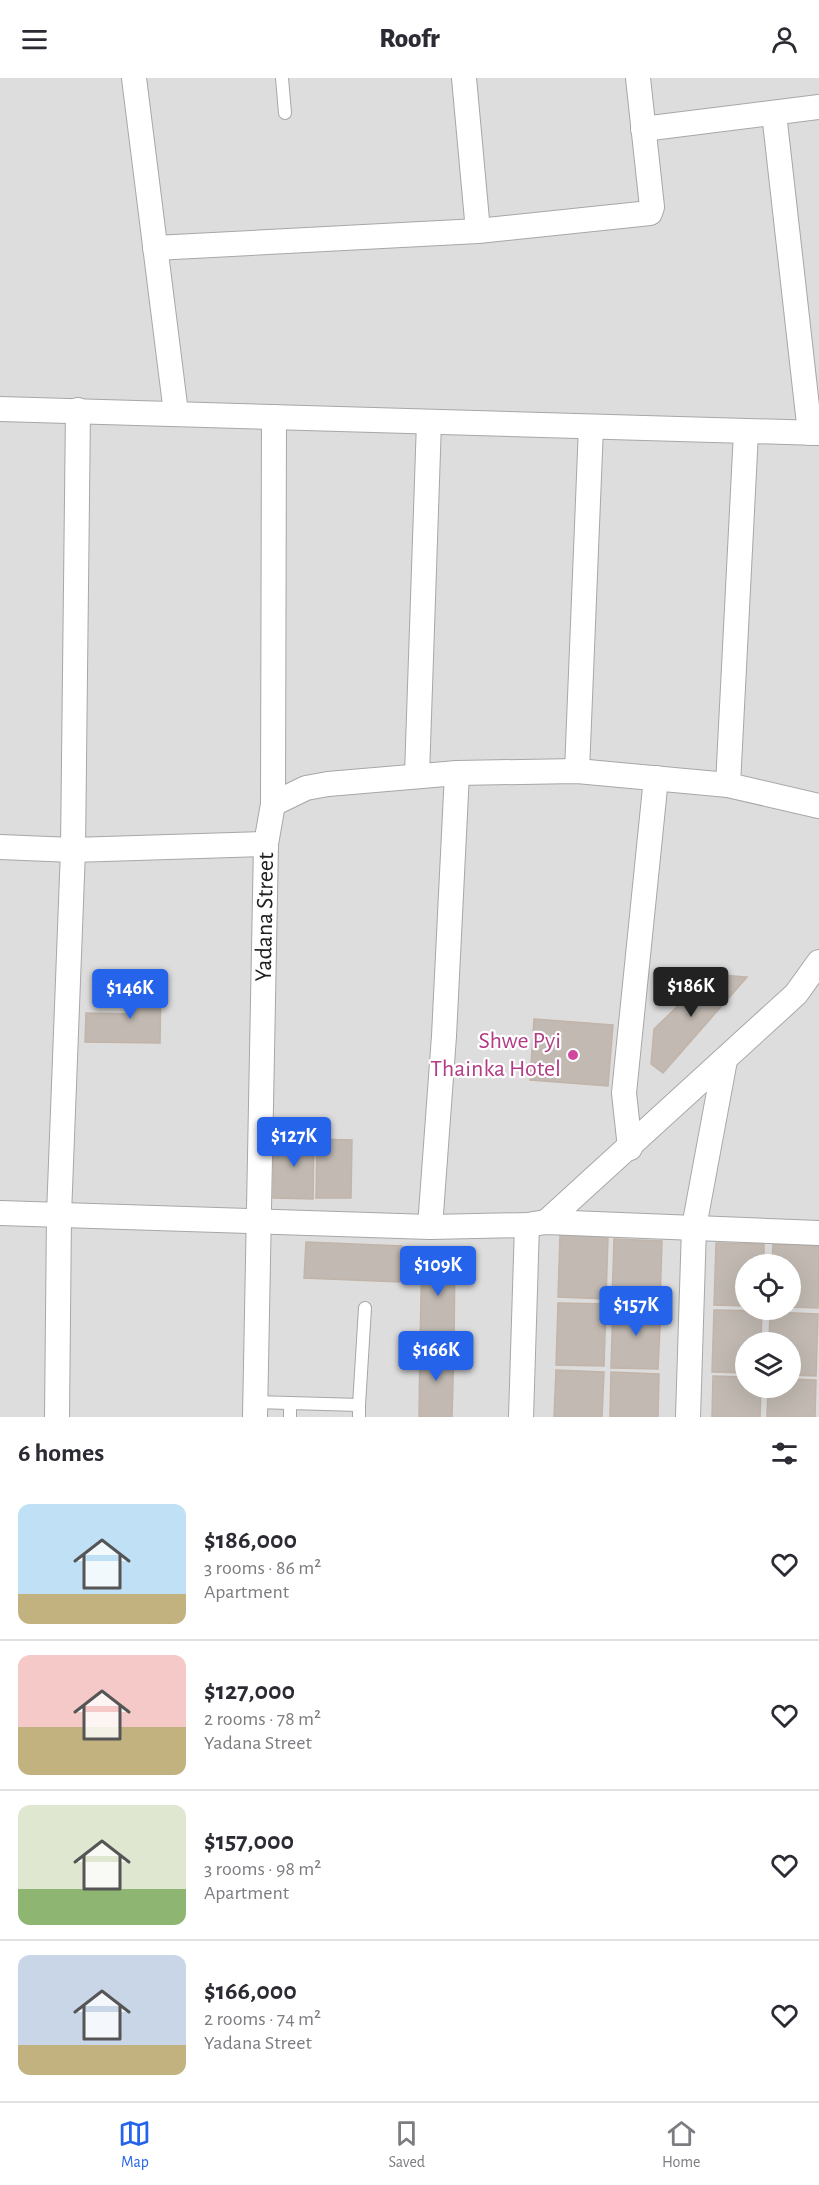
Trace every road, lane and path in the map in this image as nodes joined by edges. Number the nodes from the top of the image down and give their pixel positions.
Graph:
1 (134, 78) edge
2 (282, 78) edge
3 (464, 78) edge
4 (638, 78) edge
5 (819, 107) edge
6 (285, 113) dead end
7 (774, 113) junction
8 (643, 129) junction
9 (478, 231) junction
10 (155, 248) junction
11 (0, 409) edge
12 (78, 411) junction
13 (176, 414) junction
14 (274, 417) junction
15 (429, 422) junction
16 (591, 427) junction
17 (746, 432) junction
18 (814, 434) edge
19 (577, 771) junction
20 (457, 773) junction
21 (417, 775) junction
22 (656, 778) junction
23 (728, 785) junction
24 (273, 804) junction
25 (819, 806) edge
26 (266, 844) junction
27 (0, 847) edge
28 (73, 850) junction
29 (819, 962) edge
30 (725, 1060) junction
31 (630, 1148) junction
32 (0, 1213) edge
33 (60, 1215) junction
34 (259, 1222) junction
35 (537, 1223) junction
36 (430, 1227) junction
37 (694, 1227) junction
38 (819, 1233) edge
39 (365, 1308) dead end
40 (290, 1403) junction
41 (255, 1409) edge
42 (359, 1411) edge
43 (57, 1417) edge
44 (290, 1417) edge
45 (521, 1417) edge
46 (688, 1417) edge

1 - 10 street
2 - 6 lane
3 - 9 street
4 - 8 street
5 - 7 street
7 - 8 street
7 - 18 street
8 - 9 street
9 - 10 street
10 - 13 street
11 - 12 street
12 - 13 street
12 - 28 street
13 - 14 street
14 - 15 street
14 - 24 street, Yadana Street
15 - 16 street
15 - 21 street
16 - 17 street
16 - 19 street
17 - 18 street
17 - 23 street
19 - 20 street
19 - 22 street
20 - 21 street
20 - 36 street
21 - 24 street
22 - 23 street
22 - 31 street
23 - 25 street
24 - 26 street, Yadana Street
26 - 28 street
26 - 34 street, Yadana Street
27 - 28 street
28 - 33 street
29 - 30 street
30 - 31 street
30 - 37 street
31 - 35 street
32 - 33 street
33 - 34 street
33 - 43 street
34 - 36 street
34 - 41 street, Yadana Street
35 - 36 street
35 - 37 street
35 - 45 street
37 - 38 street
37 - 46 street
39 - 42 lane
40 - 41 lane
40 - 42 lane
40 - 44 lane

